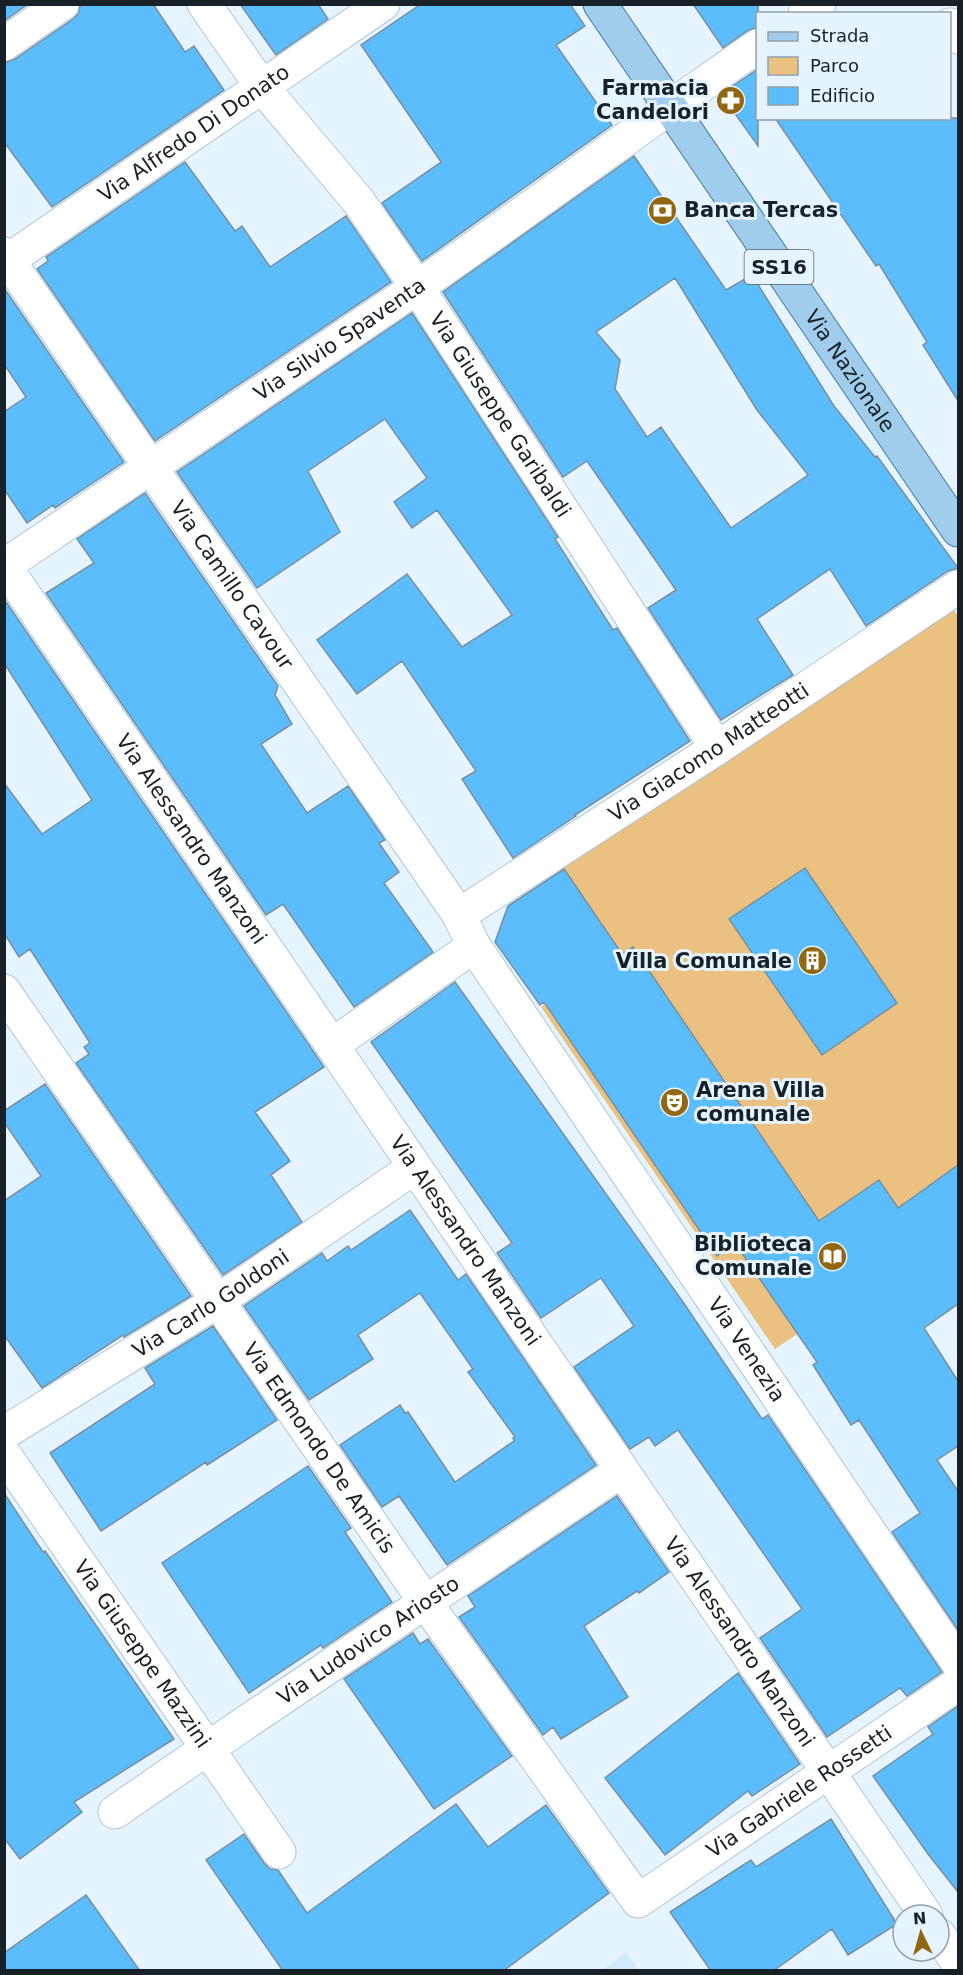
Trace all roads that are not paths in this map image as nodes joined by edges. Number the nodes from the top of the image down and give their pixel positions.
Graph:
1 (62, 4) edge
2 (204, 4) edge
3 (382, 4) edge
4 (600, 4) edge
5 (4, 44) edge
6 (756, 47) edge
7 (262, 87) junction
8 (669, 107) junction
9 (6, 259) edge
10 (417, 287) junction
11 (150, 466) junction
12 (958, 530) edge
13 (5, 565) edge
14 (958, 587) edge
15 (717, 748) junction
16 (459, 915) junction
17 (474, 946) junction
18 (4, 991) edge
19 (332, 1045) junction
20 (415, 1167) junction
21 (218, 1301) junction
22 (4, 1432) edge
23 (4, 1454) edge
24 (622, 1470) junction
25 (426, 1603) junction
26 (958, 1663) edge
27 (958, 1684) edge
28 (207, 1748) junction
29 (828, 1772) junction
30 (115, 1812) dead end
31 (279, 1852) dead end
32 (638, 1901) joint
33 (918, 1903) edge

1 - 5 street
2 - 7 street, Via Giuseppe Garibaldi
3 - 7 street, Via Alfredo Di Donato
4 - 8 main road, Via Nazionale / SS16
6 - 8 street, Via Silvio Spaventa
7 - 9 street, Via Alfredo Di Donato
7 - 10 street, Via Giuseppe Garibaldi
8 - 10 street, Via Silvio Spaventa
8 - 12 main road, Via Nazionale / SS16
9 - 11 street, Via Camillo Cavour
10 - 11 street, Via Silvio Spaventa
10 - 15 street, Via Giuseppe Garibaldi
11 - 13 street, Via Silvio Spaventa
11 - 16 street, Via Camillo Cavour
13 - 19 street, Via Alessandro Manzoni
14 - 15 street, Via Giacomo Matteotti
15 - 16 street, Via Giacomo Matteotti
16 - 17 street, Via Venezia
17 - 19 street
17 - 26 street, Via Venezia
18 - 21 street, Via Edmondo De Amicis
19 - 20 street, Via Alessandro Manzoni
20 - 21 street, Via Carlo Goldoni
20 - 24 street, Via Alessandro Manzoni
21 - 22 street, Via Carlo Goldoni
21 - 25 street, Via Edmondo De Amicis
23 - 28 street, Via Giuseppe Mazzini
24 - 25 street, Via Ludovico Ariosto
24 - 29 street, Via Alessandro Manzoni
25 - 28 street, Via Ludovico Ariosto
25 - 32 street, Via Edmondo De Amicis
27 - 29 street, Via Gabriele Rossetti
28 - 30 street, Via Ludovico Ariosto
28 - 31 street, Via Giuseppe Mazzini
29 - 32 street, Via Gabriele Rossetti
29 - 33 street, Via Alessandro Manzoni

